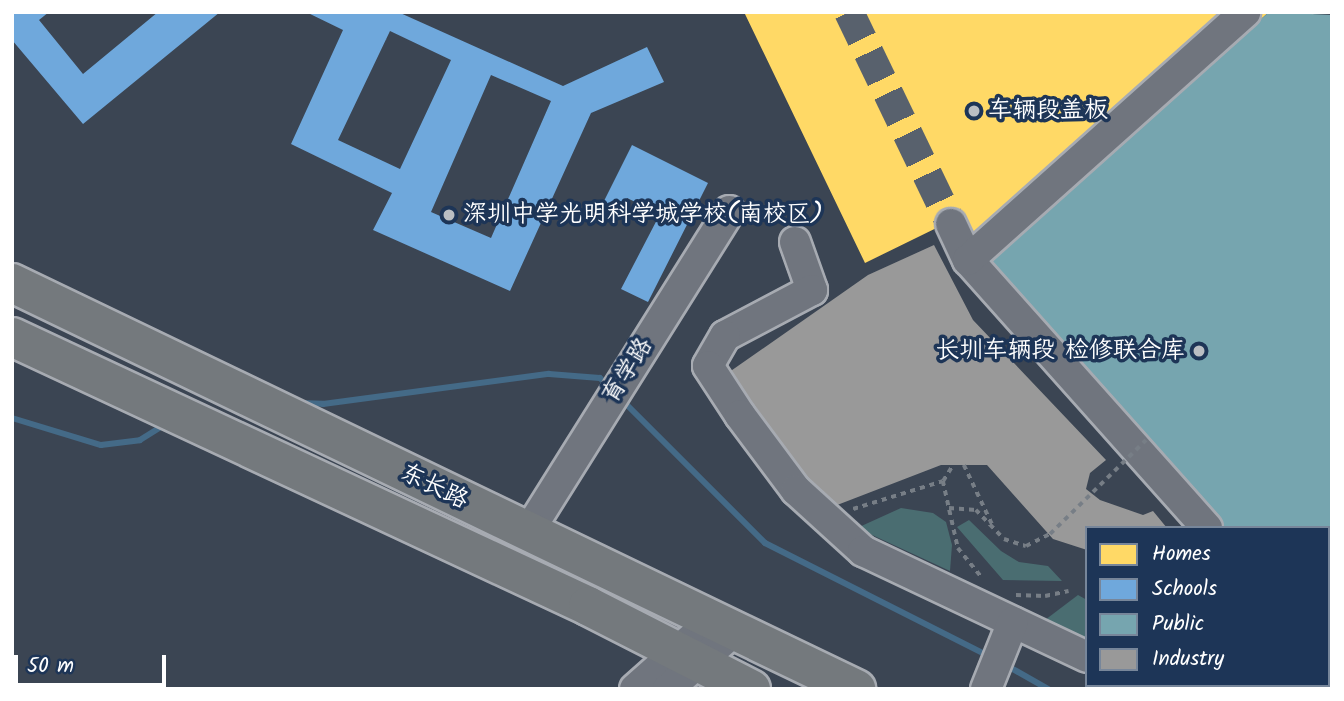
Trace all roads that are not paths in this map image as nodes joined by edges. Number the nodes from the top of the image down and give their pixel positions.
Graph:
1 (1245, 12) edge
2 (729, 211) dead end
3 (951, 224) tunnel mouth
4 (795, 242) dead end
5 (968, 260) junction
6 (12, 283) edge
7 (12, 337) edge
8 (1205, 526) edge
9 (527, 532) junction
10 (724, 625) junction
11 (1000, 645) edge
12 (689, 657) junction
13 (1085, 657) edge
14 (635, 689) edge
15 (668, 689) edge
16 (751, 689) edge
17 (856, 689) edge

1 - 5 street
2 - 9 street, 育学路
3 - 5 street
4 - 11 street
5 - 8 street
6 - 9 main road, 东长路
7 - 12 main road, 东长路
9 - 10 main road, 东长路
10 - 12 street
10 - 17 main road, 东长路
11 - 13 street
12 - 14 street
12 - 15 street
12 - 16 main road, 东长路

